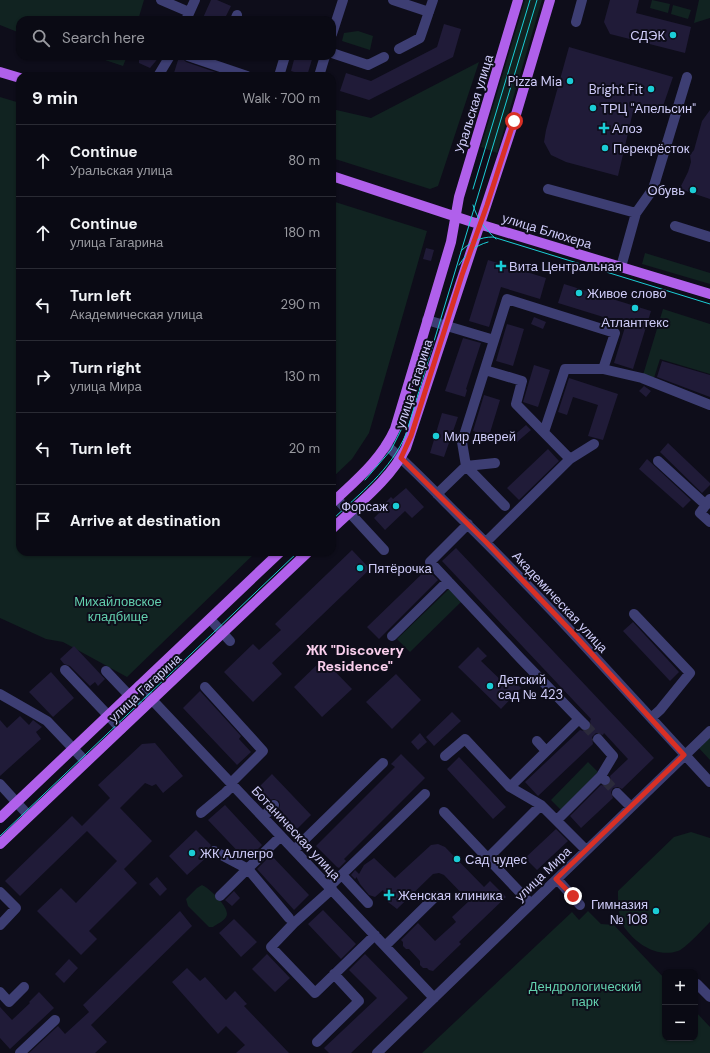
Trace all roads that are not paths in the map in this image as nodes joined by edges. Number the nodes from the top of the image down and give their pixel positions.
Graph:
1 (161, 0) edge
2 (195, 0) edge
3 (343, 0) edge
4 (393, 0) edge
5 (433, 0) edge
6 (518, 0) edge
7 (550, 0) edge
8 (582, 0) edge
9 (429, 12) junction
10 (188, 16) edge
11 (336, 22) edge
12 (576, 22) dead end
13 (399, 49) dead end
14 (336, 54) edge
15 (384, 57) dead end
16 (168, 60) edge
17 (217, 60) edge
18 (284, 60) edge
19 (324, 60) edge
20 (0, 72) edge
21 (160, 72) edge
22 (239, 72) edge
23 (280, 72) edge
24 (320, 72) edge
25 (16, 77) edge
26 (687, 77) dead end
27 (336, 177) edge
28 (548, 188) dead end
29 (636, 213) junction
30 (455, 216) junction
31 (480, 224) junction
32 (675, 226) dead end
33 (710, 237) edge
34 (621, 267) junction
35 (710, 294) edge
36 (428, 320) junction
37 (446, 326) junction
38 (494, 340) junction
39 (603, 369) junction
40 (485, 370) junction
41 (710, 405) edge
42 (544, 432) junction
43 (594, 444) dead end
44 (386, 445) junction
45 (401, 458) junction
46 (570, 459) junction
47 (658, 460) dead end
48 (495, 463) dead end
49 (466, 466) junction
50 (437, 494) junction
51 (336, 499) edge
52 (336, 502) edge
53 (708, 502) edge
54 (505, 506) dead end
55 (349, 512) junction
56 (710, 522) edge
57 (468, 524) junction
58 (336, 525) edge
59 (486, 542) junction
60 (384, 550) dead end
61 (276, 556) edge
62 (304, 556) edge
63 (448, 581) junction
64 (634, 614) dead end
65 (210, 619) junction
66 (222, 633) junction
67 (392, 636) dead end
68 (230, 641) dead end
69 (65, 670) dead end
70 (106, 671) dead end
71 (139, 686) junction
72 (204, 687) dead end
73 (0, 694) edge
74 (129, 696) junction
75 (152, 700) junction
76 (142, 709) junction
77 (109, 715) junction
78 (651, 718) junction
79 (121, 729) junction
80 (710, 731) edge
81 (598, 739) tunnel mouth
82 (536, 741) dead end
83 (73, 748) junction
84 (546, 751) junction
85 (684, 755) junction
86 (445, 756) dead end
87 (86, 762) junction
88 (383, 763) dead end
89 (699, 770) junction
90 (710, 774) edge
91 (710, 782) edge
92 (0, 784) edge
93 (232, 784) junction
94 (510, 786) junction
95 (617, 793) tunnel mouth
96 (425, 794) dead end
97 (17, 802) junction
98 (274, 804) dead end
99 (541, 805) junction
100 (631, 807) junction
101 (444, 812) dead end
102 (201, 813) dead end
103 (29, 816) junction
104 (263, 817) junction
105 (0, 818) edge
106 (557, 820) junction
107 (281, 836) junction
108 (0, 844) edge
109 (294, 850) junction
110 (586, 850) junction
111 (214, 851) dead end
112 (488, 858) junction
113 (248, 869) junction
114 (342, 875) junction
115 (556, 879) junction
116 (330, 888) junction
117 (0, 892) edge
118 (220, 896) dead end
119 (436, 896) dead end
120 (368, 903) dead end
121 (531, 904) junction
122 (580, 905) dead end
123 (289, 918) dead end
124 (0, 924) edge
125 (375, 935) junction
126 (385, 946) junction
127 (334, 974) junction
128 (698, 985) edge
129 (24, 987) dead end
130 (0, 992) edge
131 (710, 997) edge
132 (434, 998) junction
133 (55, 1020) dead end
134 (317, 1042) dead end
135 (20, 1053) edge
136 (377, 1053) edge

1 - 10 street
2 - 10 street
3 - 11 street
4 - 9 street
5 - 9 street
6 - 30 main road, Уральская улица
7 - 31 main road
8 - 12 street
9 - 13 street
14 - 15 street
16 - 21 street
17 - 22 street
18 - 23 street
19 - 24 street
20 - 25 main road
26 - 29 street
27 - 30 main road, улица Блюхера
28 - 29 street
29 - 34 street
30 - 31 main road, улица Блюхера
30 - 36 main road, улица Гагарина
31 - 34 main road, улица Блюхера
31 - 37 main road, улица Гагарина
32 - 33 street
34 - 35 main road, улица Блюхера
36 - 37 street
36 - 44 main road, улица Гагарина
37 - 38 street
37 - 45 main road, улица Гагарина
38 - 39 street
38 - 40 street
39 - 41 street
39 - 42 street
40 - 42 street
40 - 49 street
42 - 46 street
43 - 46 street
44 - 45 street, Академическая улица
44 - 51 main road, улица Гагарина
45 - 50 street, Академическая улица
45 - 55 main road, улица Гагарина
46 - 59 street
47 - 53 street
48 - 49 street
49 - 50 street
49 - 54 street
50 - 57 street, Академическая улица
52 - 55 street
53 - 56 street
55 - 58 main road, улица Гагарина
55 - 60 street
57 - 59 street, Академическая улица
57 - 63 street
59 - 78 street, Академическая улица
61 - 65 main road, улица Гагарина
62 - 66 main road, улица Гагарина
63 - 67 street
63 - 84 street
64 - 78 street
65 - 66 street
65 - 71 main road, улица Гагарина
66 - 68 street
66 - 75 main road, улица Гагарина
69 - 77 street
70 - 74 street
71 - 74 main road, улица Гагарина
71 - 75 street, Ботаническая улица
72 - 93 street
73 - 83 street
74 - 76 street
74 - 77 main road, улица Гагарина
75 - 76 main road, улица Гагарина
75 - 93 street, Ботаническая улица
76 - 79 main road, улица Гагарина
77 - 79 street
77 - 83 main road, улица Гагарина
78 - 85 street, Академическая улица
79 - 87 main road, улица Гагарина
80 - 85 street, улица Мира
81 - 106 street
82 - 84 street
83 - 87 street
83 - 97 main road, улица Гагарина
84 - 94 street
85 - 89 street, Академическая улица
85 - 100 street, улица Мира
86 - 94 street
87 - 103 main road, улица Гагарина
88 - 109 street
89 - 90 street
89 - 91 street, Академическая улица
92 - 97 street
93 - 102 street
93 - 104 street, Ботаническая улица
94 - 99 street
95 - 100 street
96 - 114 street
97 - 103 street
97 - 105 main road, улица Гагарина
98 - 104 street
99 - 106 street
99 - 112 street
100 - 110 street, улица Мира
101 - 112 street
103 - 108 main road, улица Гагарина
104 - 107 street, Ботаническая улица
106 - 110 street
107 - 109 street, Ботаническая улица
107 - 113 street
109 - 116 street, Ботаническая улица
110 - 115 street, улица Мира
111 - 113 street
112 - 121 street
113 - 118 street
113 - 123 street
114 - 116 street
114 - 120 street
115 - 121 street, улица Мира
115 - 122 street
116 - 125 street, Ботаническая улица
116 - 127 street
117 - 124 street
119 - 126 street
121 - 132 street, улица Мира
125 - 126 street, Ботаническая улица
125 - 127 street
126 - 132 street, Ботаническая улица
127 - 134 street
128 - 131 street
129 - 130 street
132 - 136 street, улица Мира
133 - 135 street

